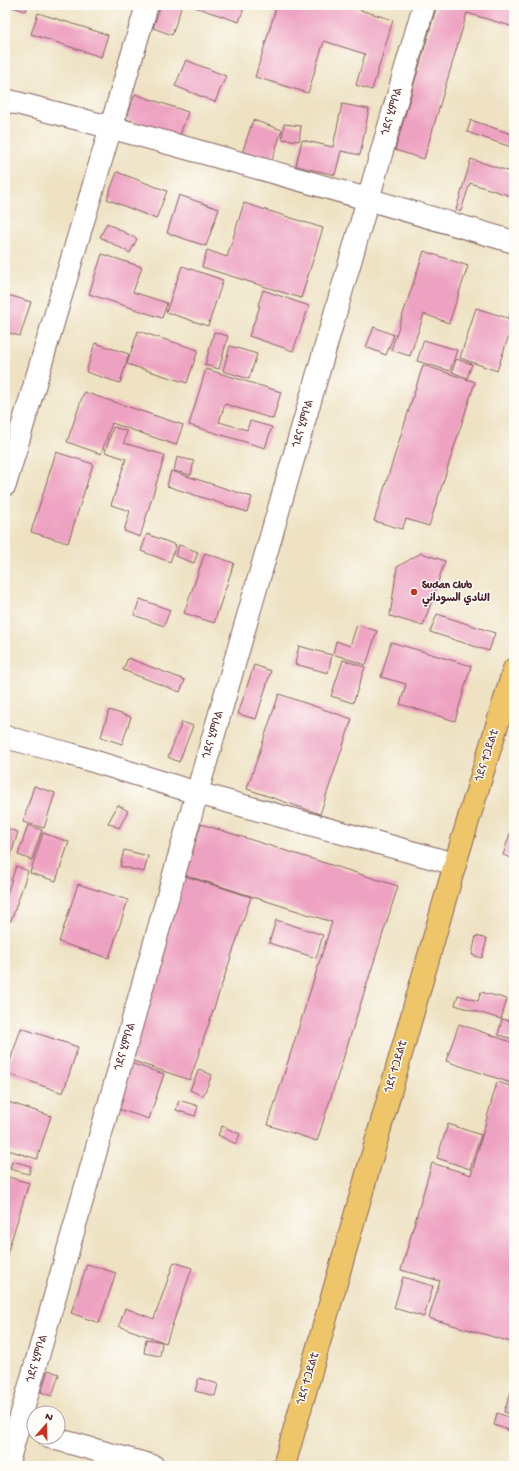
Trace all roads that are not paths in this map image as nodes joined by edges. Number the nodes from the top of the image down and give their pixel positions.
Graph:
1 (147, 5) edge
2 (424, 5) edge
3 (5, 100) edge
4 (111, 126) junction
5 (368, 199) junction
6 (514, 242) edge
7 (5, 485) edge
8 (514, 669) edge
9 (5, 737) edge
10 (197, 793) junction
11 (455, 864) junction
12 (19, 1429) edge
13 (66, 1442) edge
14 (7, 1466) edge
15 (153, 1466) edge
16 (284, 1466) edge

1 - 4 street
2 - 5 street, ጎደና ሂምቦል
3 - 4 street
4 - 5 street
4 - 7 street
5 - 6 street
5 - 10 street, ጎደና ሂምቦል
8 - 11 main road, ጎደና ተጋደልቲ
9 - 10 street
10 - 11 street
10 - 12 street, ጎደና ሂምቦል
11 - 16 main road, ጎደና ተጋደልቲ
12 - 14 street, ጎደና ሂምቦል
13 - 15 street

